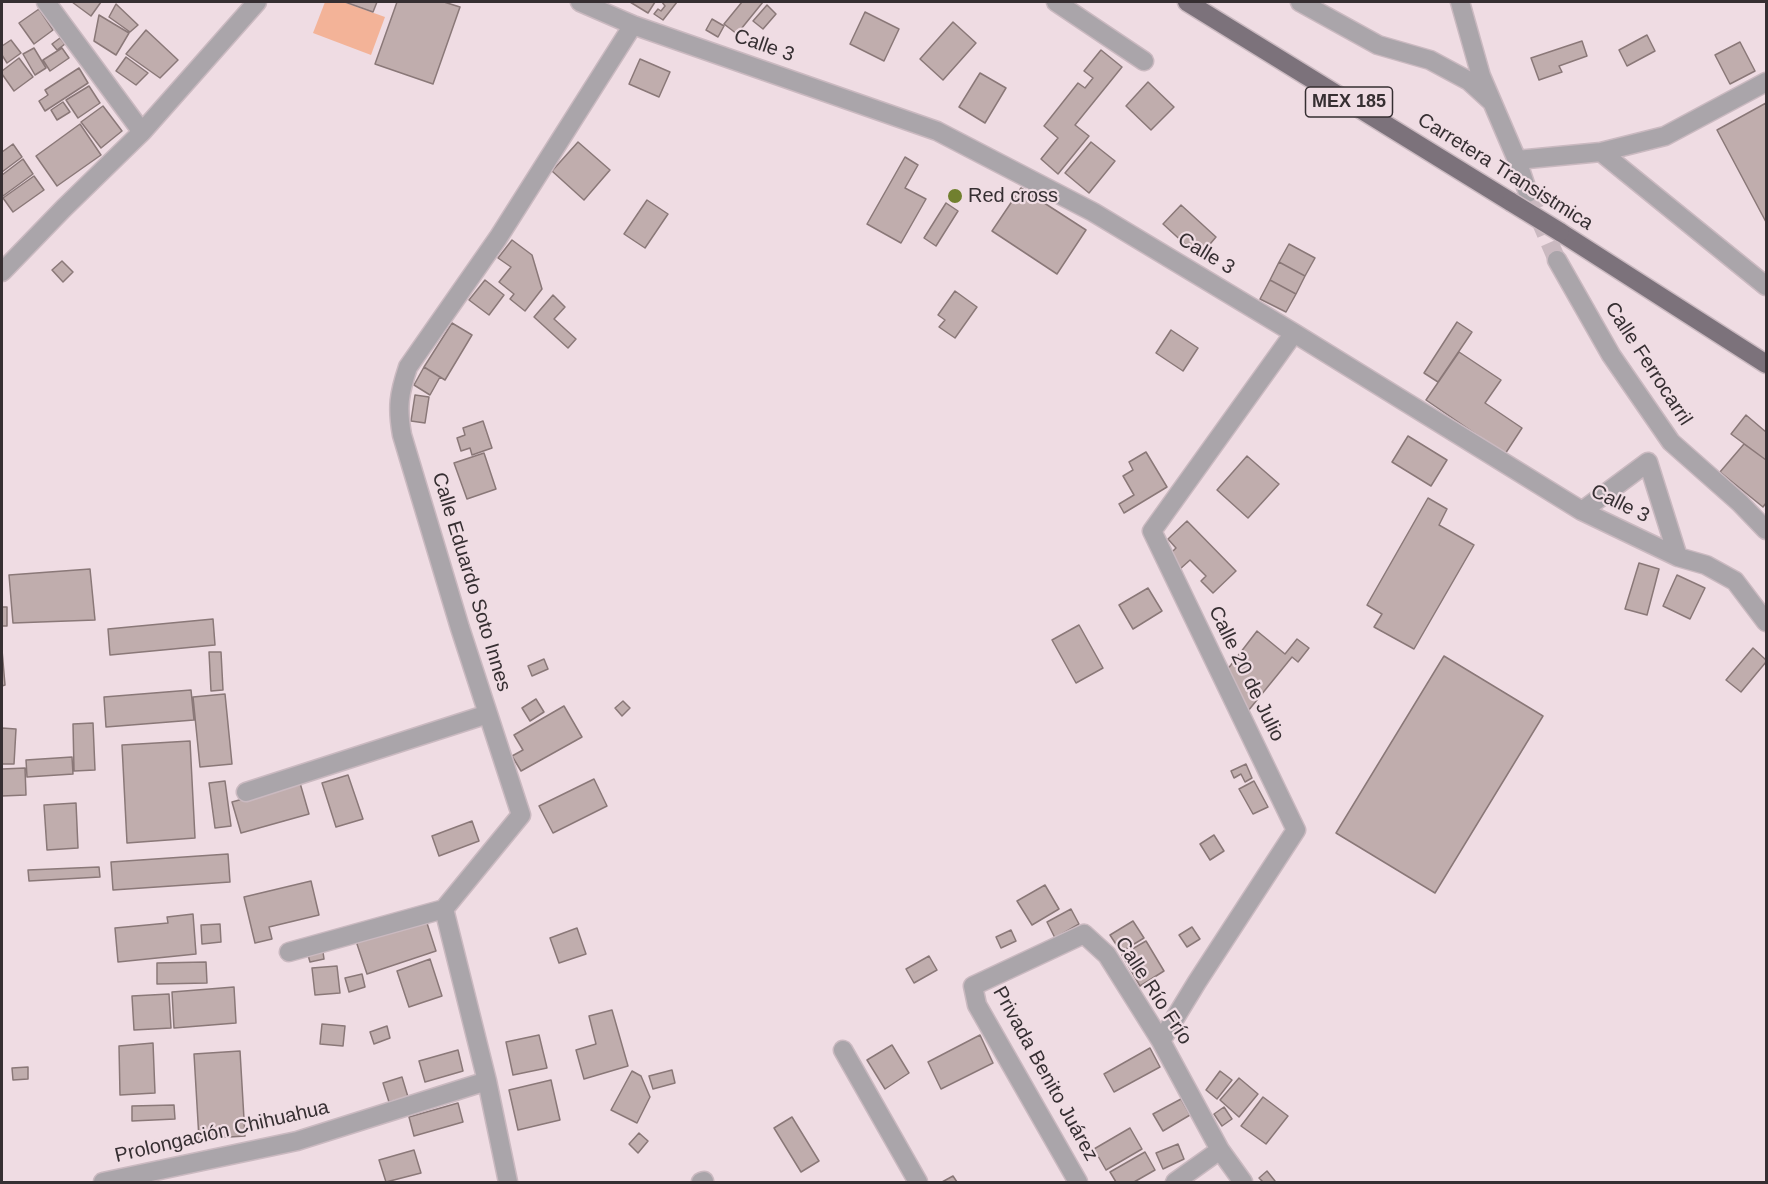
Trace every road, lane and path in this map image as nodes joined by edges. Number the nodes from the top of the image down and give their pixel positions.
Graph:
1 (46, 2) edge
2 (257, 2) edge
3 (580, 2) edge
4 (1056, 2) edge
5 (1187, 2) edge
6 (1300, 2) edge
7 (1460, 2) edge
8 (633, 25) junction
9 (1144, 61) dead end
10 (1767, 82) edge
11 (1492, 102) junction
12 (142, 132) junction
13 (1601, 152) junction
14 (1517, 159) junction
15 (1528, 193) tunnel mouth
16 (1557, 260) tunnel mouth
17 (2, 272) edge
18 (1767, 286) edge
19 (1294, 333) junction
20 (1767, 364) edge
21 (1671, 442) junction
22 (1648, 462) junction
23 (1582, 511) junction
24 (1767, 530) edge
25 (1678, 556) junction
26 (1767, 622) edge
27 (488, 714) junction
28 (246, 792) dead end
29 (444, 909) junction
30 (289, 952) dead end
31 (973, 986) joint
32 (1161, 1041) junction
33 (843, 1050) dead end
34 (488, 1081) junction
35 (1220, 1150) junction
36 (103, 1182) edge
37 (508, 1182) edge
38 (918, 1182) edge
39 (1078, 1182) edge
40 (1175, 1182) edge
41 (1243, 1182) edge

1 - 12 street
2 - 12 street
3 - 8 street, Calle 3
4 - 9 street
5 - 20 main road, Carretera Transistmica / MEX 185, bridge
6 - 11 street
7 - 11 street
8 - 19 street, Calle 3
8 - 27 street, Calle Eduardo Soto Innes
10 - 13 street
11 - 14 street
12 - 17 street
13 - 14 street
13 - 18 street
14 - 15 street
16 - 21 street, Calle Ferrocarril
19 - 23 street, Calle 3
19 - 32 street, Calle 20 de Julio
21 - 22 street
21 - 24 street, Calle Ferrocarril
22 - 23 street
22 - 25 street
23 - 25 street, Calle 3
25 - 26 street, Calle 3
27 - 28 street
27 - 29 street, Calle Eduardo Soto Innes
29 - 30 street
29 - 34 street
31 - 32 street, Calle Río Frío
31 - 39 street, Privada Benito Juárez
32 - 35 street, Calle Río Frío
33 - 38 street
34 - 36 street, Prolongación Chihuahua
34 - 37 street
35 - 40 street
35 - 41 street, Calle Río Frío

